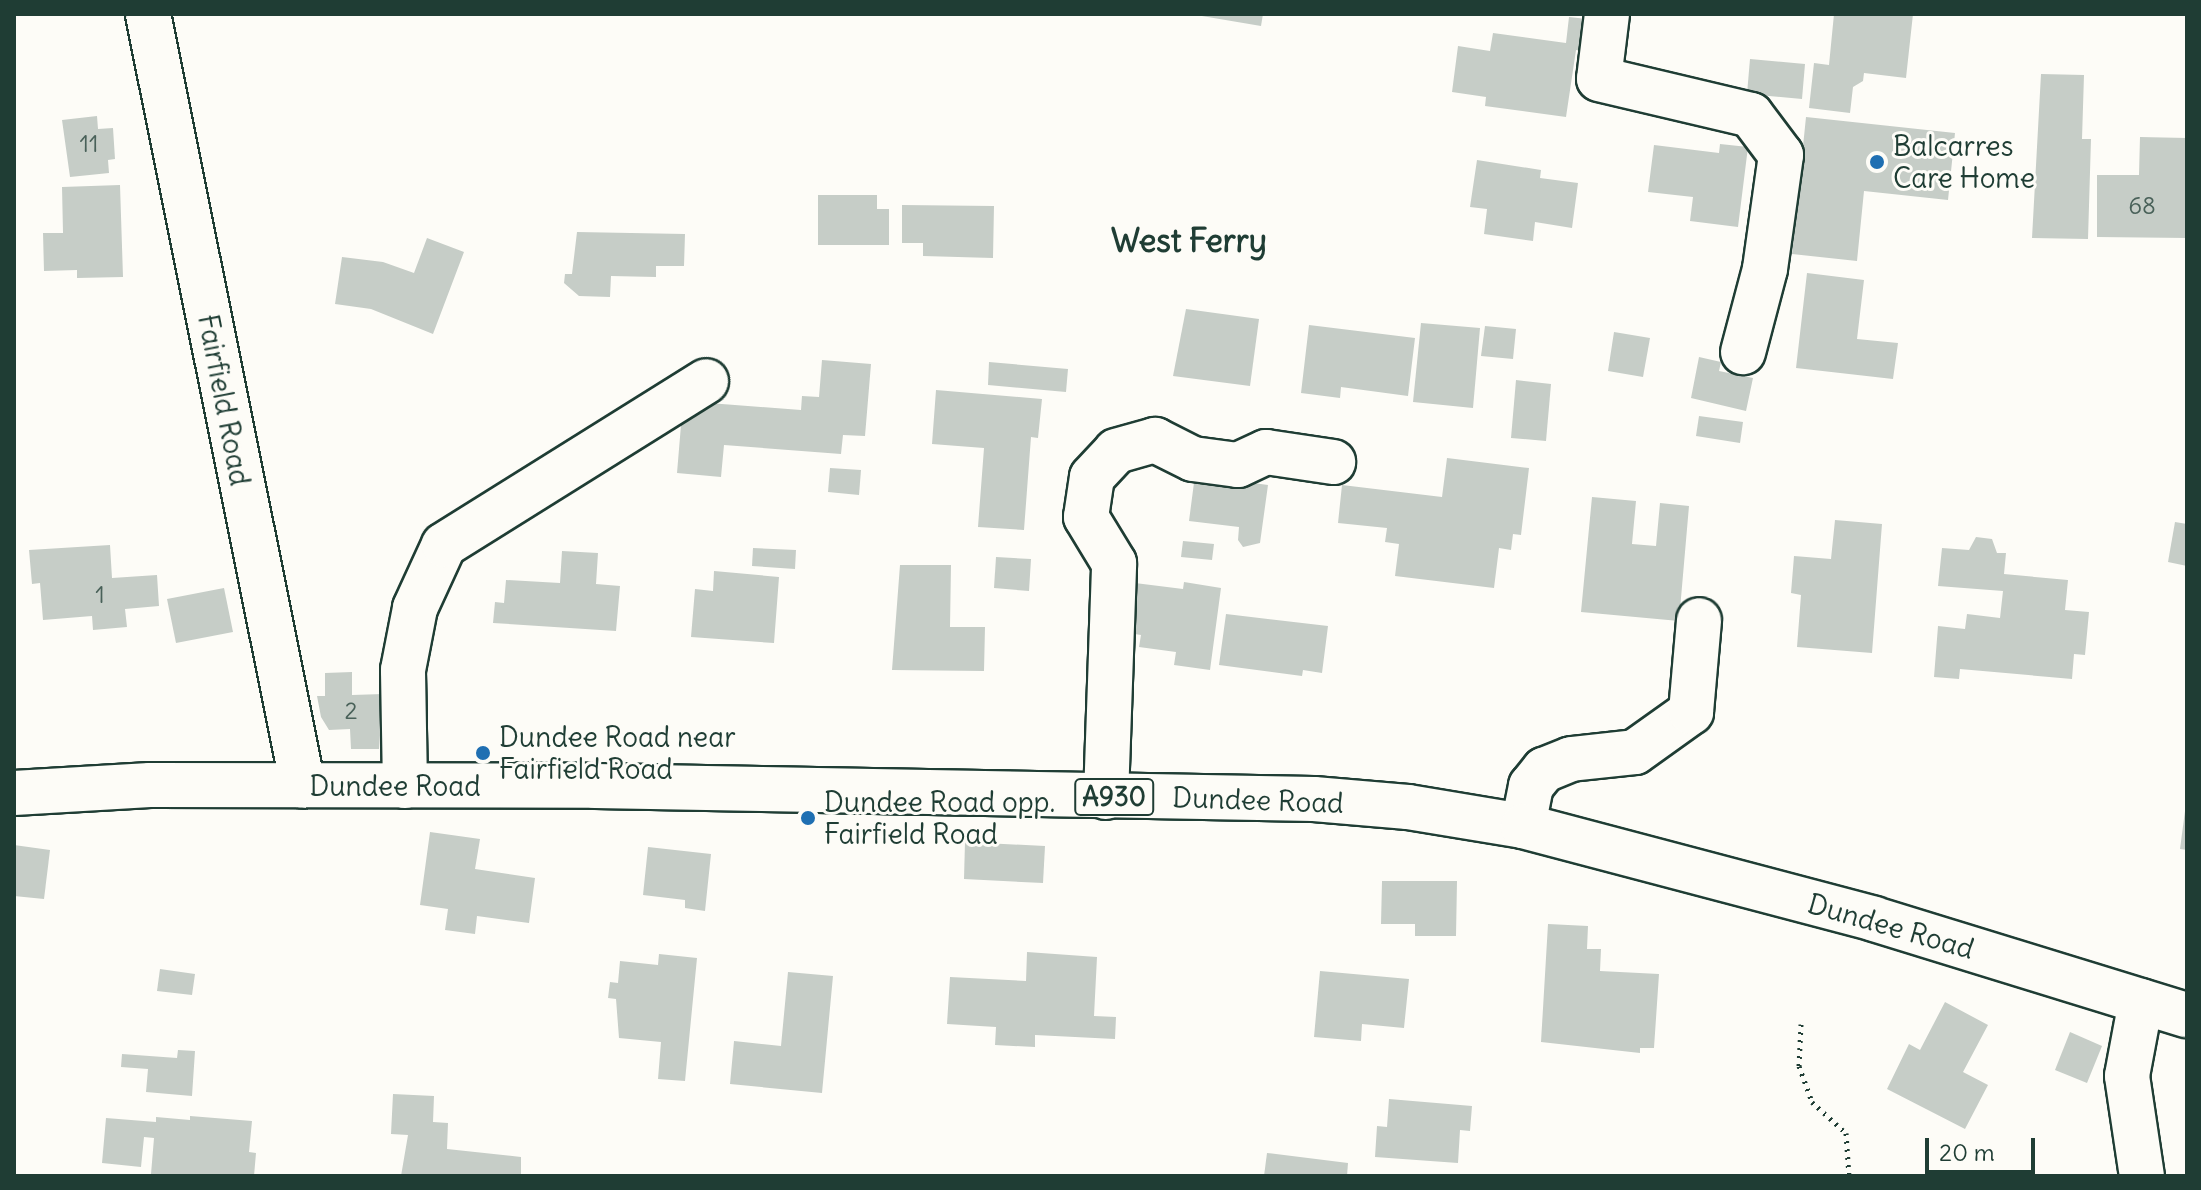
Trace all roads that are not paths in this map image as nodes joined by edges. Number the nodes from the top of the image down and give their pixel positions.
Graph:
1 (148, 14) edge
2 (1607, 14) edge
3 (1743, 352) dead end
4 (706, 381) dead end
5 (1333, 462) dead end
6 (1699, 620) dead end
7 (303, 786) junction
8 (405, 786) junction
9 (14, 793) edge
10 (1106, 797) junction
11 (1523, 826) junction
12 (2141, 1001) junction
13 (2187, 1015) edge
14 (2142, 1176) edge

1 - 7 main road, Fairfield Road
2 - 3 main road
4 - 8 main road
5 - 10 main road
6 - 11 main road
7 - 8 main road, Dundee Road / A930
7 - 9 main road, Dundee Road / A930
8 - 10 main road, Dundee Road / A930
10 - 11 main road, Dundee Road / A930
11 - 12 main road, Dundee Road / A930
12 - 13 main road, Dundee Road / A930
12 - 14 main road

